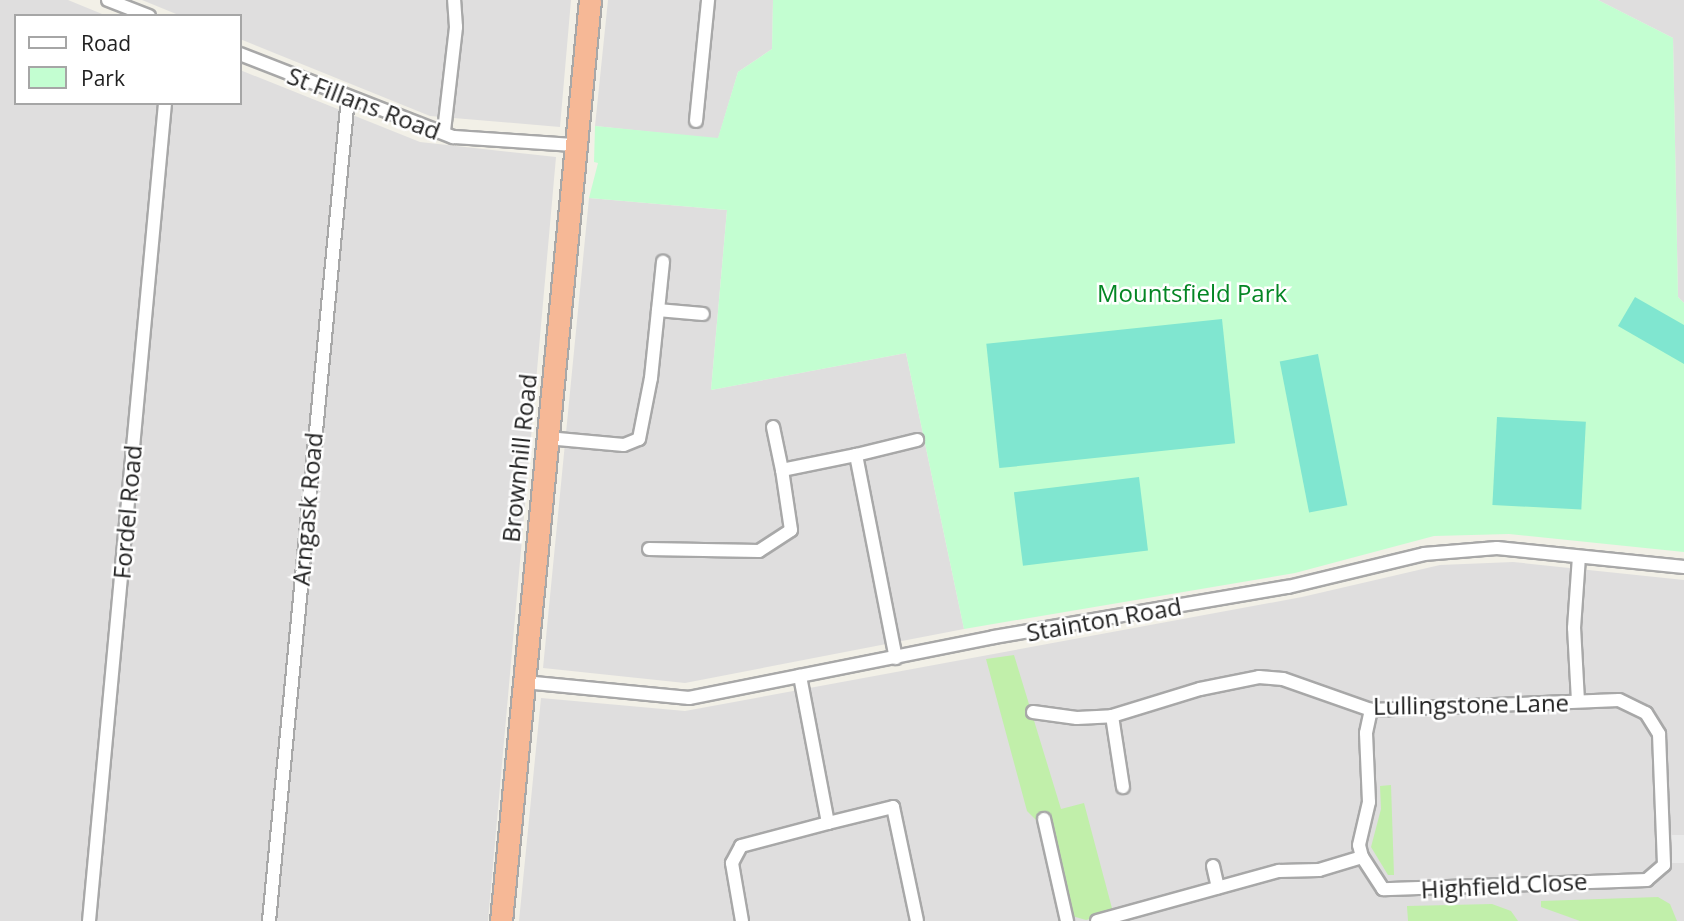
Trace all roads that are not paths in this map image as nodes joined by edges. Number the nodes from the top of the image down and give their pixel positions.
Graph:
1 (108, 0) edge
2 (454, 0) edge
3 (590, 0) edge
4 (708, 0) edge
5 (144, 14) edge
6 (242, 55) edge
7 (348, 98) junction
8 (165, 105) edge
9 (696, 121) dead end
10 (444, 131) junction
11 (575, 145) junction
12 (663, 262) dead end
13 (658, 310) junction
14 (703, 314) dead end
15 (773, 427) dead end
16 (547, 438) junction
17 (917, 440) dead end
18 (856, 455) junction
19 (782, 470) junction
20 (649, 549) dead end
21 (1579, 557) junction
22 (1684, 567) edge
23 (896, 657) junction
24 (800, 676) junction
25 (524, 682) junction
26 (1578, 701) junction
27 (1371, 710) junction
28 (1033, 712) dead end
29 (1112, 716) junction
30 (1654, 724) joint
31 (1123, 787) dead end
32 (1044, 819) dead end
33 (828, 823) junction
34 (1362, 857) junction
35 (1213, 866) dead end
36 (1218, 887) junction
37 (89, 921) edge
38 (269, 921) edge
39 (501, 921) edge
40 (742, 921) edge
41 (917, 921) edge
42 (1067, 921) edge
43 (1097, 921) edge

1 - 5 street
2 - 10 street
3 - 11 highway, Brownhill Road
4 - 9 street
6 - 7 street, St Fillans Road
7 - 10 street, St Fillans Road
7 - 38 street, Arngask Road
8 - 37 street, Fordel Road
10 - 11 street, St Fillans Road
11 - 16 highway, Brownhill Road
12 - 13 street
13 - 14 street
13 - 16 street
15 - 19 street
16 - 25 highway, Brownhill Road
17 - 18 street
18 - 19 street
18 - 23 street
19 - 20 street
21 - 22 street, Stainton Road
21 - 23 street, Stainton Road
21 - 26 street
23 - 24 street, Stainton Road
24 - 25 street, Stainton Road
24 - 33 street
25 - 39 highway, Brownhill Road
26 - 27 street, Lullingstone Lane
26 - 30 street, Lullingstone Lane
27 - 29 street, Lullingstone Lane
27 - 34 street
28 - 29 street, Lullingstone Lane
29 - 31 street
30 - 34 street, Highfield Close
32 - 42 street
33 - 40 street
33 - 41 street
34 - 36 street
35 - 36 street
36 - 43 street

